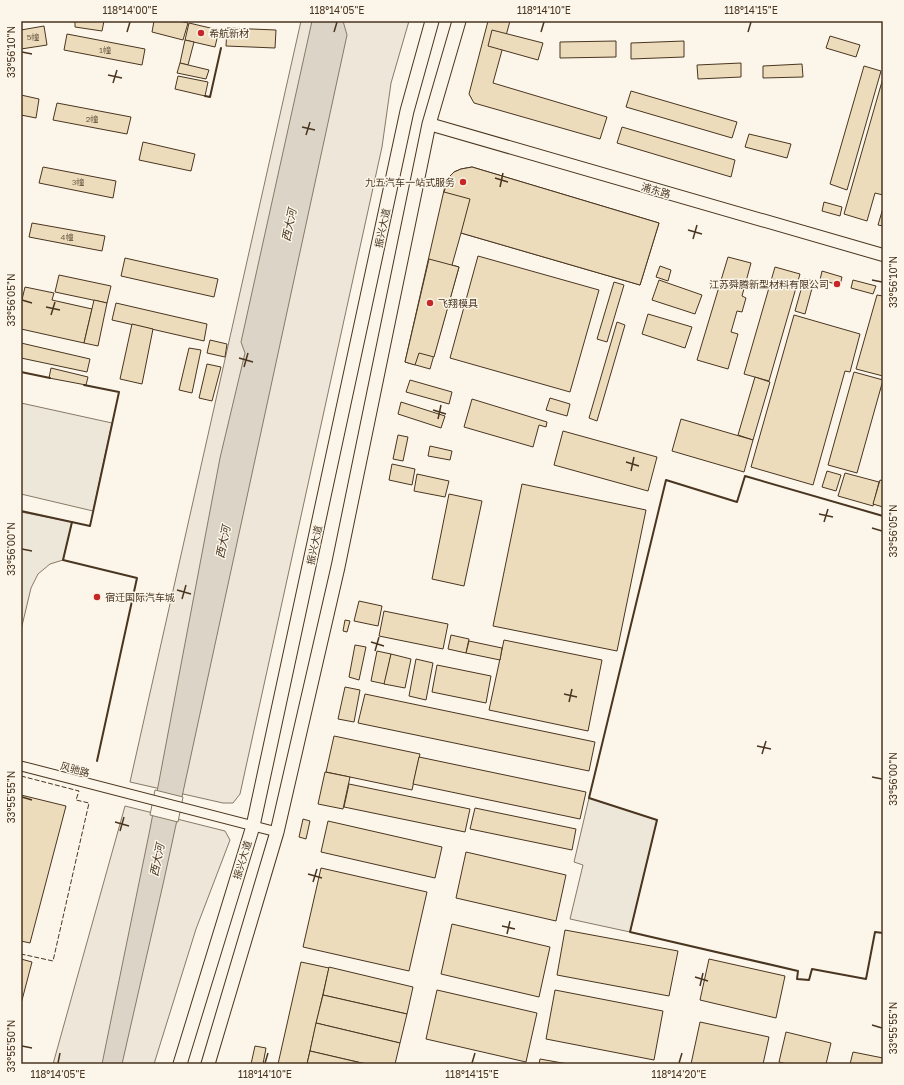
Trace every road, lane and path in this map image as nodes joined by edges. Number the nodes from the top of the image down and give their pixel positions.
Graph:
1 (432, 21) edge
2 (459, 21) edge
3 (429, 124) junction
4 (883, 256) edge
5 (21, 766) edge
6 (253, 826) junction
7 (277, 832) junction
8 (180, 1064) edge
9 (208, 1064) edge

1 - 6 main road, 振兴大道
2 - 3 main road
3 - 4 street, 浦东路
3 - 7 main road
5 - 6 street, 风驰路
6 - 7 street, 风驰路
6 - 8 main road, 振兴大道
7 - 9 main road

